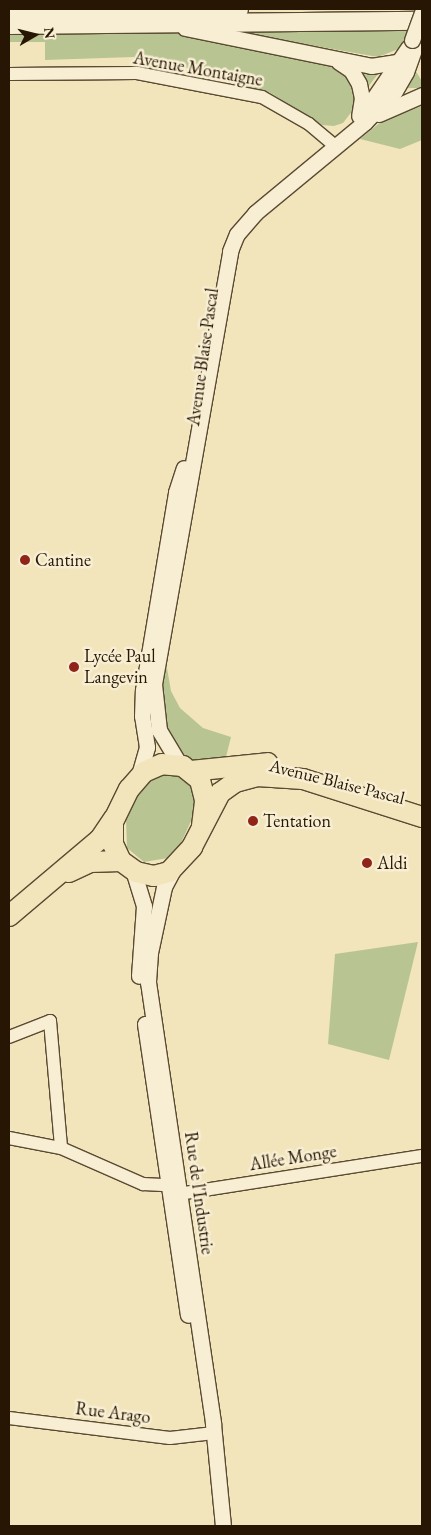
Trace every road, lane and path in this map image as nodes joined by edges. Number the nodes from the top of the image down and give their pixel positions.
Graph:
1 (171, 9) edge
2 (239, 9) edge
3 (9, 10) edge
4 (422, 13) edge
5 (422, 21) edge
6 (146, 24) junction
7 (9, 25) edge
8 (410, 49) edge
9 (334, 59) junction
10 (9, 74) edge
11 (398, 88) junction
12 (419, 96) edge
13 (362, 119) junction
14 (332, 143) junction
15 (186, 768) junction
16 (139, 775) junction
17 (422, 805) edge
18 (116, 814) junction
19 (422, 817) edge
20 (202, 826) junction
21 (127, 866) junction
22 (174, 868) junction
23 (9, 916) edge
24 (9, 931) edge
25 (9, 1037) edge
26 (9, 1138) edge
27 (61, 1148) junction
28 (422, 1156) edge
29 (174, 1190) junction
30 (9, 1418) edge
31 (210, 1433) junction
32 (218, 1526) edge
33 (223, 1526) edge

1 - 2 main road
1 - 3 main road
4 - 8 street, Avenue Blaise Pascal, bridge
5 - 6 main road
6 - 7 main road
6 - 9 street
8 - 9 street
8 - 11 street
8 - 13 street, Avenue Blaise Pascal
9 - 13 street
10 - 14 street, Avenue Montaigne
11 - 12 street
11 - 13 street, Avenue Blaise Pascal
12 - 13 street
13 - 14 street, Avenue Blaise Pascal
14 - 15 street, Avenue Blaise Pascal
14 - 16 street, Avenue Blaise Pascal
15 - 16 main road, Avenue Blaise Pascal
15 - 17 main road, Avenue Blaise Pascal
15 - 20 main road, Avenue Blaise Pascal
16 - 18 main road, Avenue Blaise Pascal
18 - 21 main road, Avenue Blaise Pascal
18 - 23 main road
19 - 20 main road, Avenue Blaise Pascal
20 - 22 main road, Avenue Blaise Pascal
21 - 22 main road
21 - 24 main road
21 - 29 street, Rue de l'Industrie
22 - 29 street, Rue de l'Industrie
25 - 27 street
26 - 27 street, Allée Monge
27 - 29 street, Allée Monge
28 - 29 street, Allée Monge
29 - 31 street, Rue de l'Industrie
30 - 31 street, Rue Arago
31 - 32 street, Rue de l'Industrie
31 - 33 street, Rue de l'Industrie

